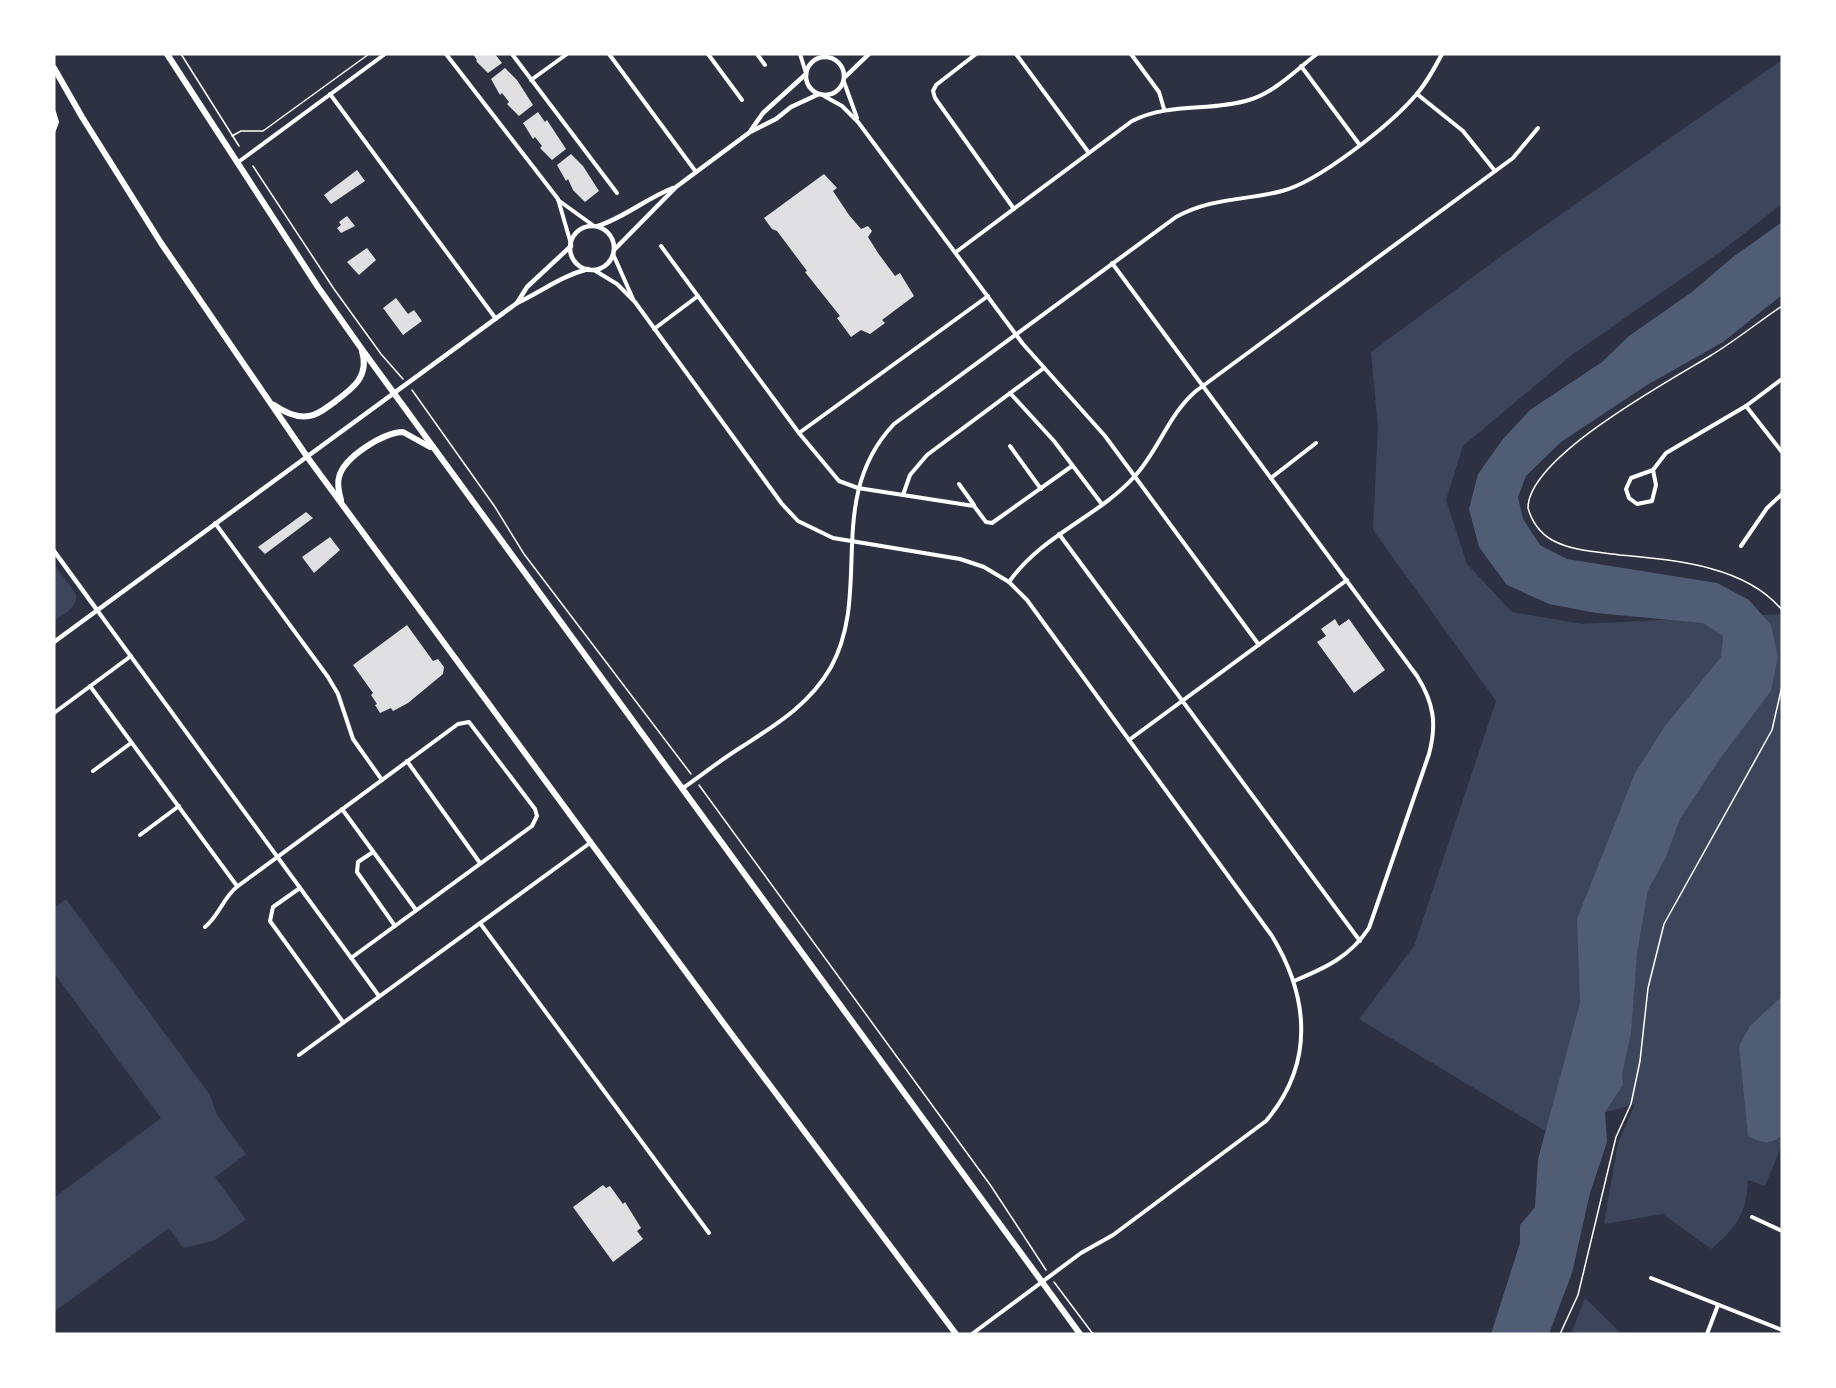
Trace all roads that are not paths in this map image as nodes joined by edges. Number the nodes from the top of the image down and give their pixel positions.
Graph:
1 (385, 54) edge
2 (446, 54) edge
3 (512, 54) edge
4 (567, 54) edge
5 (609, 54) edge
6 (708, 54) edge
7 (758, 54) edge
8 (800, 54) edge
9 (838, 54) edge
10 (869, 54) edge
11 (976, 54) edge
12 (1016, 54) edge
13 (1131, 54) edge
14 (1317, 54) edge
15 (1442, 54) edge
16 (825, 56) edge
17 (169, 57) edge
18 (765, 64) dead end
19 (1301, 66) junction
20 (54, 68) edge
21 (806, 74) junction
22 (531, 80) junction
23 (844, 80) junction
24 (330, 94) junction
25 (1417, 94) junction
26 (821, 95) junction
27 (742, 100) dead end
28 (1164, 109) junction
29 (54, 112) edge
30 (858, 122) junction
31 (55, 128) edge
32 (1538, 128) dead end
33 (750, 132) junction
34 (1359, 144) junction
35 (1089, 153) junction
36 (237, 163) junction
37 (1495, 171) junction
38 (696, 172) junction
39 (676, 187) junction
40 (617, 193) dead end
41 (558, 199) junction
42 (1014, 209) junction
43 (595, 226) junction
44 (571, 245) junction
45 (661, 246) dead end
46 (614, 252) junction
47 (956, 252) junction
48 (1112, 263) junction
49 (588, 269) junction
50 (594, 270) junction
51 (698, 296) junction
52 (988, 296) junction
53 (635, 302) junction
54 (517, 303) junction
55 (496, 319) junction
56 (654, 329) junction
57 (1016, 334) junction
58 (361, 348) junction
59 (1044, 368) junction
60 (1782, 379) edge
61 (1203, 386) junction
62 (1010, 393) junction
63 (395, 394) junction
64 (269, 401) junction
65 (1746, 406) junction
66 (799, 433) junction
67 (1316, 443) dead end
68 (1010, 446) dead end
69 (1782, 452) edge
70 (437, 453) junction
71 (308, 458) junction
72 (1072, 466) junction
73 (1653, 470) junction
74 (1134, 477) junction
75 (1271, 478) junction
76 (959, 484) dead end
77 (858, 488) junction
78 (1041, 489) junction
79 (1782, 494) edge
80 (903, 495) junction
81 (1101, 503) junction
82 (343, 506) junction
83 (974, 506) junction
84 (215, 523) junction
85 (1059, 534) junction
86 (851, 541) junction
87 (1741, 546) dead end
88 (54, 551) edge
89 (1347, 580) junction
90 (1009, 582) junction
91 (98, 610) junction
92 (54, 642) edge
93 (1259, 645) junction
94 (131, 656) junction
95 (90, 686) junction
96 (1183, 701) junction
97 (54, 713) edge
98 (1130, 741) junction
99 (131, 742) junction
100 (407, 761) junction
101 (93, 771) dead end
102 (382, 780) junction
103 (683, 788) junction
104 (178, 806) junction
105 (342, 809) junction
106 (140, 835) dead end
107 (591, 842) junction
108 (373, 852) junction
109 (277, 856) junction
110 (481, 863) junction
111 (238, 886) junction
112 (300, 888) junction
113 (416, 910) junction
114 (480, 923) junction
115 (395, 926) junction
116 (206, 927) dead end
117 (1360, 941) junction
118 (351, 958) junction
119 (1294, 981) junction
120 (379, 996) junction
121 (344, 1022) junction
122 (298, 1055) dead end
123 (1752, 1217) dead end
124 (1782, 1231) edge
125 (709, 1233) dead end
126 (1651, 1278) dead end
127 (1718, 1305) junction
128 (1782, 1330) edge
129 (956, 1334) edge
130 (972, 1334) edge
131 (1080, 1334) edge
132 (1707, 1334) edge

1 - 24 street
2 - 41 street
3 - 22 street
4 - 22 street
5 - 38 street
6 - 27 street
7 - 18 street
8 - 21 street
9 - 16 street
10 - 23 street
11 - 42 street
12 - 35 street
13 - 28 street
14 - 19 street
15 - 25 street
16 - 21 street
16 - 23 street
17 - 36 highway
19 - 28 street
19 - 34 street
20 - 64 highway
21 - 26 street
21 - 33 street
22 - 40 street
23 - 26 street
23 - 30 street
24 - 36 street
24 - 55 street
25 - 34 street
25 - 37 street
26 - 30 street
26 - 33 street
28 - 35 street
29 - 31 street
30 - 47 street
32 - 37 street
33 - 38 street
34 - 48 street
35 - 42 street
36 - 58 highway
37 - 61 street
38 - 39 street
39 - 43 street
39 - 46 street
41 - 43 street
41 - 44 street
42 - 47 street
43 - 44 street
43 - 46 street
44 - 49 street
44 - 54 street
45 - 51 street
46 - 50 street
46 - 53 street
47 - 52 street
48 - 57 street
48 - 61 street
49 - 50 street
49 - 54 street
50 - 53 street
51 - 56 street
51 - 66 street
52 - 57 street
52 - 66 street
53 - 56 street
54 - 55 street
55 - 63 street
56 - 86 street
57 - 59 street
57 - 77 street
58 - 63 highway
58 - 64 highway
59 - 62 street
59 - 74 street
60 - 65 street
61 - 74 street
61 - 75 street
62 - 72 street
62 - 80 street
63 - 70 highway
63 - 71 street
64 - 71 highway
65 - 69 street
65 - 73 street
66 - 77 street
67 - 75 street
68 - 78 street
70 - 82 highway
70 - 103 highway
71 - 82 highway
71 - 84 street
72 - 78 street
72 - 81 street
73 - 73 street
74 - 81 street
74 - 93 street
75 - 89 street
76 - 83 street
77 - 80 street
77 - 86 street
78 - 83 street
79 - 87 street
80 - 83 street
81 - 85 street
82 - 107 highway
84 - 91 street
84 - 102 street
85 - 90 street
85 - 96 street
86 - 90 street
86 - 103 street
88 - 91 street
89 - 93 street
89 - 117 street
90 - 98 street
91 - 92 street
91 - 94 street
93 - 96 street
94 - 95 street
94 - 109 street
95 - 97 street
95 - 99 street
96 - 98 street
96 - 117 street
98 - 119 street
99 - 101 street
99 - 104 street
100 - 102 street
100 - 110 street
100 - 110 street
102 - 105 street
103 - 131 highway
104 - 106 street
104 - 111 street
105 - 108 street
105 - 109 street
107 - 114 street
107 - 129 highway
108 - 113 street
108 - 115 street
109 - 111 street
109 - 112 street
110 - 113 street
111 - 116 street
112 - 118 street
112 - 121 street
113 - 115 street
114 - 120 street
114 - 125 street
115 - 118 street
117 - 119 street
118 - 120 street
119 - 130 street
120 - 121 street
121 - 122 street
123 - 124 street
126 - 127 street
127 - 128 street
127 - 132 street

